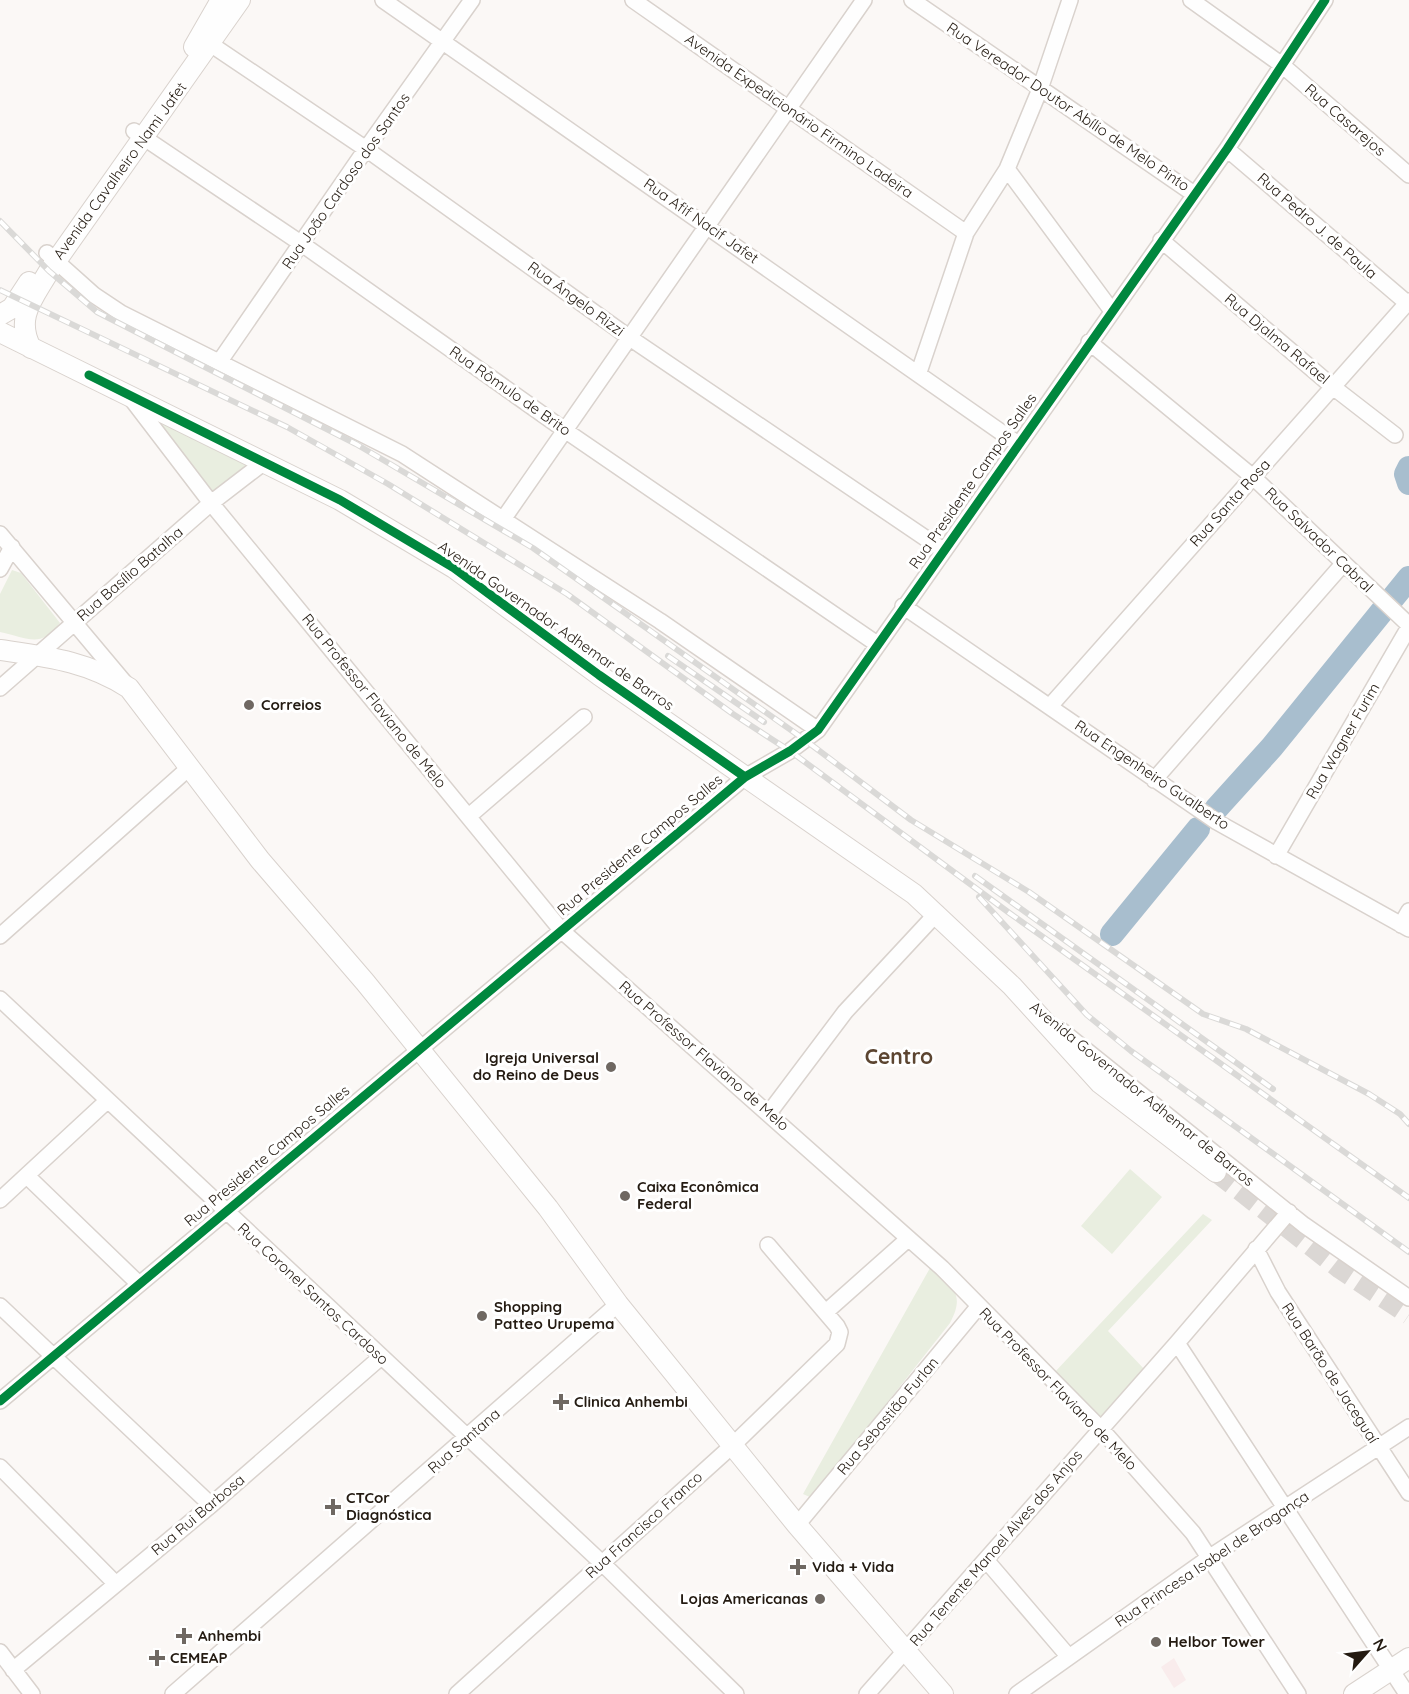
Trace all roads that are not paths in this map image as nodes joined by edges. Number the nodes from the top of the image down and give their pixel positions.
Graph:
1 (221, 0) edge
2 (240, 0) edge
3 (383, 0) edge
4 (472, 0) edge
5 (633, 0) edge
6 (864, 0) edge
7 (912, 0) edge
8 (1070, 0) edge
9 (1191, 0) edge
10 (1325, 0) edge
11 (206, 41) junction
12 (443, 42) junction
13 (1282, 65) junction
14 (1040, 89) junction
15 (790, 109) junction
16 (138, 135) junction
17 (366, 148) junction
18 (1227, 149) junction
19 (1007, 169) junction
20 (1409, 175) edge
21 (1194, 194) junction
22 (709, 227) junction
23 (966, 233) junction
24 (1161, 240) junction
25 (302, 244) junction
26 (51, 257) junction
27 (1408, 302) edge
28 (1112, 311) junction
29 (0, 315) edge
30 (0, 332) edge
31 (630, 338) junction
32 (1089, 342) junction
33 (31, 348) junction
34 (220, 362) junction
35 (919, 372) junction
36 (1333, 387) junction
37 (130, 398) junction
38 (566, 431) junction
39 (1395, 435) dead end
40 (1018, 444) junction
41 (263, 463) junction
42 (1253, 477) junction
43 (211, 503) junction
44 (504, 518) junction
45 (0, 534) edge
46 (12, 547) junction
47 (943, 550) junction
48 (1343, 564) junction
49 (0, 569) edge
50 (903, 606) junction
51 (75, 621) junction
52 (1409, 626) edge
53 (878, 644) junction
54 (0, 650) edge
55 (39, 655) junction
56 (129, 687) junction
57 (0, 688) edge
58 (1051, 705) junction
59 (584, 717) dead end
60 (818, 730) junction
61 (190, 767) junction
62 (745, 777) junction
63 (1154, 780) junction
64 (469, 816) junction
65 (1276, 856) junction
66 (1409, 910) edge
67 (937, 914) junction
68 (1405, 927) edge
69 (562, 931) junction
70 (0, 936) edge
71 (0, 999) edge
72 (1041, 1016) junction
73 (420, 1050) junction
74 (108, 1100) junction
75 (769, 1113) junction
76 (1216, 1172) tunnel mouth
77 (27, 1176) junction
78 (0, 1200) edge
79 (224, 1210) junction
80 (1289, 1212) junction
81 (912, 1243) junction
82 (768, 1245) dead end
83 (1256, 1249) junction
84 (138, 1283) junction
85 (1409, 1298) edge
86 (618, 1304) junction
87 (0, 1306) edge
88 (978, 1307) junction
89 (827, 1311) junction
90 (1178, 1343) junction
91 (53, 1356) junction
92 (381, 1357) junction
93 (0, 1401) edge
94 (1409, 1427) edge
95 (1101, 1429) junction
96 (467, 1438) junction
97 (733, 1445) junction
98 (1379, 1448) junction
99 (0, 1467) edge
100 (1409, 1494) edge
101 (211, 1505) junction
102 (1284, 1509) junction
103 (797, 1525) junction
104 (1210, 1557) junction
105 (986, 1560) junction
106 (602, 1563) junction
107 (115, 1583) junction
108 (905, 1651) junction
109 (0, 1652) edge
110 (1069, 1657) junction
111 (1409, 1658) edge
112 (1392, 1669) junction
113 (14, 1670) junction
114 (32, 1694) edge
115 (173, 1694) edge
116 (457, 1694) edge
117 (736, 1694) edge
118 (867, 1694) edge
119 (943, 1694) edge
120 (1017, 1694) edge
121 (1298, 1694) edge
122 (1354, 1694) edge
123 (1407, 1694) edge

1 - 11 main road, Avenida Cavalheiro Nami Jafet
2 - 11 main road, Avenida Cavalheiro Nami Jafet
3 - 12 street, Rua Afif Nacif Jafet
4 - 12 street, Rua João Cardoso dos Santos
5 - 15 street, Avenida Expedicionário Firmino Ladeira
6 - 15 street
7 - 14 street, Rua Vereador Doutor Abílio de Melo Pinto
8 - 14 street
9 - 13 street, Rua Casarejos
10 - 13 street, Rua Presidente Campos Salles
11 - 16 main road, Avenida Cavalheiro Nami Jafet
11 - 17 street, Rua Ângelo Rizzi
12 - 17 street, Rua João Cardoso dos Santos
12 - 22 street, Rua Afif Nacif Jafet
13 - 18 street, Rua Presidente Campos Salles
13 - 20 street, Rua Casarejos
14 - 19 street
14 - 21 street, Rua Vereador Doutor Abílio de Melo Pinto
15 - 22 street
15 - 23 street, Avenida Expedicionário Firmino Ladeira
16 - 25 street, Rua Rômulo de Brito
16 - 26 main road, Avenida Cavalheiro Nami Jafet
17 - 25 street, Rua João Cardoso dos Santos
17 - 31 street, Rua Ângelo Rizzi
18 - 21 street, Rua Presidente Campos Salles
18 - 27 street, Rua Pedro J. de Paula
19 - 23 street
19 - 28 street
21 - 24 street, Rua Presidente Campos Salles
22 - 31 street
22 - 35 street, Rua Afif Nacif Jafet
23 - 35 street
24 - 28 street, Rua Presidente Campos Salles
24 - 36 street, Rua Djalma Rafael
25 - 34 street, Rua João Cardoso dos Santos
25 - 38 street, Rua Rômulo de Brito
26 - 29 main road, Avenida Cavalheiro Nami Jafet
26 - 33 main road, Avenida Cavalheiro Nami Jafet
26 - 34 street
27 - 36 street, Rua Santa Rosa
28 - 32 street, Rua Presidente Campos Salles
30 - 33 main road, Avenida Governador Adhemar de Barros
31 - 38 street
31 - 47 street, Rua Ângelo Rizzi
32 - 40 street, Rua Presidente Campos Salles
32 - 42 street, Rua Salvador Cabral
33 - 37 main road, Avenida Governador Adhemar de Barros
34 - 44 street
35 - 40 street, Rua Afif Nacif Jafet
36 - 39 street, Rua Djalma Rafael
36 - 42 street, Rua Santa Rosa
37 - 41 main road, Avenida Governador Adhemar de Barros
37 - 43 street, Rua Professor Flaviano de Melo
38 - 44 street
38 - 53 street, Rua Rômulo de Brito
40 - 47 street, Rua Presidente Campos Salles
41 - 43 street, Rua Basílio Batalha
41 - 62 main road, Avenida Governador Adhemar de Barros
42 - 48 street, Rua Salvador Cabral
42 - 58 street, Rua Santa Rosa
43 - 51 street, Rua Basílio Batalha
43 - 64 street, Rua Professor Flaviano de Melo
44 - 60 street
45 - 46 street
46 - 49 street
46 - 51 street
47 - 50 street, Rua Presidente Campos Salles
48 - 52 street, Rua Salvador Cabral
48 - 63 street
50 - 53 street, Rua Presidente Campos Salles
50 - 58 street, Rua Engenheiro Gualberto
51 - 55 street, Rua Basílio Batalha
51 - 56 street
52 - 65 street, Rua Wagner Furim
53 - 60 street, Rua Presidente Campos Salles
54 - 55 main road
55 - 56 main road
55 - 57 street, Rua Basílio Batalha
56 - 61 main road
58 - 63 street, Rua Engenheiro Gualberto
59 - 64 street
60 - 62 street, Rua Presidente Campos Salles
61 - 70 street
61 - 73 main road
62 - 67 main road, Avenida Governador Adhemar de Barros
62 - 69 street, Rua Presidente Campos Salles
63 - 65 street, Rua Engenheiro Gualberto
64 - 69 street, Rua Professor Flaviano de Melo
65 - 68 street, Rua Engenheiro Gualberto
66 - 68 street
67 - 72 main road, Avenida Governador Adhemar de Barros
67 - 75 street
69 - 73 street, Rua Presidente Campos Salles
69 - 75 street, Rua Professor Flaviano de Melo
71 - 74 street, Rua Coronel Santos Cardoso
72 - 76 main road
72 - 80 street, Avenida Governador Adhemar de Barros
73 - 79 street, Rua Presidente Campos Salles
73 - 86 main road
74 - 77 street
74 - 79 street, Rua Coronel Santos Cardoso
75 - 81 street, Rua Professor Flaviano de Melo
77 - 78 street
77 - 84 street
79 - 84 street, Rua Presidente Campos Salles
79 - 92 street, Rua Coronel Santos Cardoso
80 - 83 street, Rua Tenente Manoel Alves dos Anjos
80 - 85 street, Avenida Governador Adhemar de Barros
81 - 88 street, Rua Professor Flaviano de Melo
81 - 89 street
82 - 89 street
83 - 90 street, Rua Tenente Manoel Alves dos Anjos
83 - 98 street, Rua Barão de Jaceguaí
84 - 91 street, Rua Presidente Campos Salles
86 - 96 street, Rua Santana
86 - 97 main road
87 - 91 street
88 - 95 street, Rua Professor Flaviano de Melo
88 - 103 street, Rua Sebastião Furlan
89 - 97 street, Rua Francisco Franco
90 - 95 street, Rua Tenente Manoel Alves dos Anjos
90 - 102 street
91 - 93 street, Rua Presidente Campos Salles
91 - 101 street
92 - 96 street, Rua Coronel Santos Cardoso
92 - 101 street, Rua Rui Barbosa
94 - 98 street, Rua Princesa Isabel de Bragança
95 - 104 street, Rua Professor Flaviano de Melo
95 - 105 street, Rua Tenente Manoel Alves dos Anjos
96 - 106 street, Rua Coronel Santos Cardoso
96 - 115 street, Rua Santana
97 - 103 main road
97 - 106 street, Rua Francisco Franco
98 - 100 street, Rua Barão de Jaceguaí
98 - 102 street, Rua Princesa Isabel de Bragança
99 - 107 street
101 - 107 street, Rua Rui Barbosa
102 - 104 street, Rua Princesa Isabel de Bragança
102 - 112 street
103 - 108 main road
104 - 110 street, Rua Princesa Isabel de Bragança
104 - 121 street, Rua Professor Flaviano de Melo
105 - 108 street, Rua Tenente Manoel Alves dos Anjos
105 - 110 street
106 - 116 street, Rua Francisco Franco
106 - 117 street, Rua Coronel Santos Cardoso
107 - 113 street, Rua Rui Barbosa
108 - 118 street, Rua Tenente Manoel Alves dos Anjos
108 - 119 main road
109 - 113 street
110 - 120 street, Rua Princesa Isabel de Bragança
111 - 112 main road
112 - 122 main road
112 - 123 street
113 - 114 street

